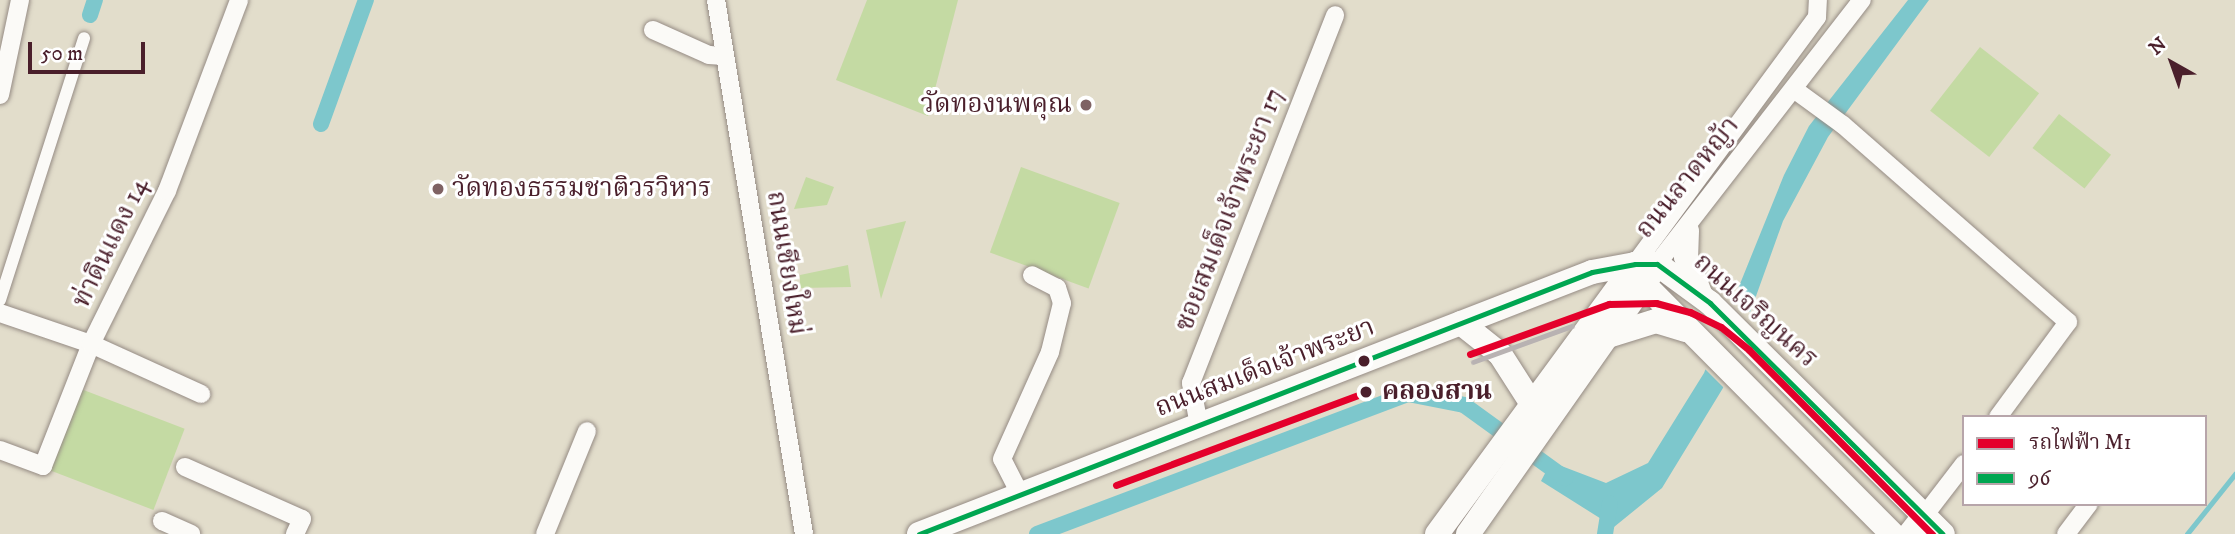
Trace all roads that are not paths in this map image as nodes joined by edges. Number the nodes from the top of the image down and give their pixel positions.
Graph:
1 (20, 0) edge
2 (239, 0) edge
3 (716, 0) edge
4 (1818, 0) edge
5 (1862, 0) edge
6 (1335, 15) dead end
7 (653, 30) dead end
8 (84, 38) dead end
9 (724, 56) junction
10 (1795, 90) junction
11 (0, 95) edge
12 (1686, 231) junction
13 (1646, 271) junction
14 (1032, 275) dead end
15 (0, 300) edge
16 (1705, 300) junction
17 (0, 313) edge
18 (1461, 323) junction
19 (1611, 335) junction
20 (1695, 336) junction
21 (91, 344) junction
22 (201, 394) dead end
23 (1533, 404) junction
24 (1999, 415) edge
25 (1199, 425) junction
26 (587, 431) dead end
27 (1524, 441) junction
28 (0, 450) edge
29 (185, 467) dead end
30 (1962, 467) edge
31 (1020, 494) junction
32 (2087, 506) edge
33 (162, 521) dead end
34 (1917, 525) edge
35 (298, 527) edge
36 (191, 534) edge
37 (545, 534) edge
38 (804, 534) edge
39 (919, 534) edge
40 (1437, 534) edge
41 (1468, 534) edge
42 (1892, 534) edge
43 (1943, 534) edge
44 (2066, 534) edge

1 - 11 street
2 - 21 street, ท่าดินแดง 14
3 - 9 street, ถนนเชียงใหม่
4 - 13 street, ถนนลาดหญ้า
5 - 10 street, ถนนลาดหญ้า
6 - 25 street, ซอยสมเด็จเจ้าพระยา 17
7 - 9 street
8 - 15 street
9 - 38 street, ถนนเชียงใหม่
10 - 12 street, ถนนลาดหญ้า
10 - 24 street
12 - 13 street, ถนนลาดหญ้า
12 - 16 main road
13 - 16 main road, ถนนเจริญนคร
13 - 18 main road, ถนนสมเด็จเจ้าพระยา
13 - 19 main road, ถนนลาดหญ้า
13 - 20 main road
13 - 23 main road, ถนนลาดหญ้า
14 - 31 street
16 - 34 main road, ถนนเจริญนคร
17 - 21 street
18 - 23 main road
18 - 25 main road, ถนนสมเด็จเจ้าพระยา
19 - 20 main road
19 - 27 main road, ถนนลาดหญ้า
20 - 42 main road
21 - 22 street
21 - 28 street, ท่าดินแดง 14
23 - 27 main road
25 - 31 main road, ถนนสมเด็จเจ้าพระยา
26 - 37 street
27 - 40 main road, ถนนลาดหญ้า
27 - 41 main road, ถนนลาดหญ้า
29 - 35 street
30 - 34 street
31 - 39 main road, ถนนสมเด็จเจ้าพระยา
32 - 44 street
33 - 36 street
34 - 43 main road, ถนนเจริญนคร

